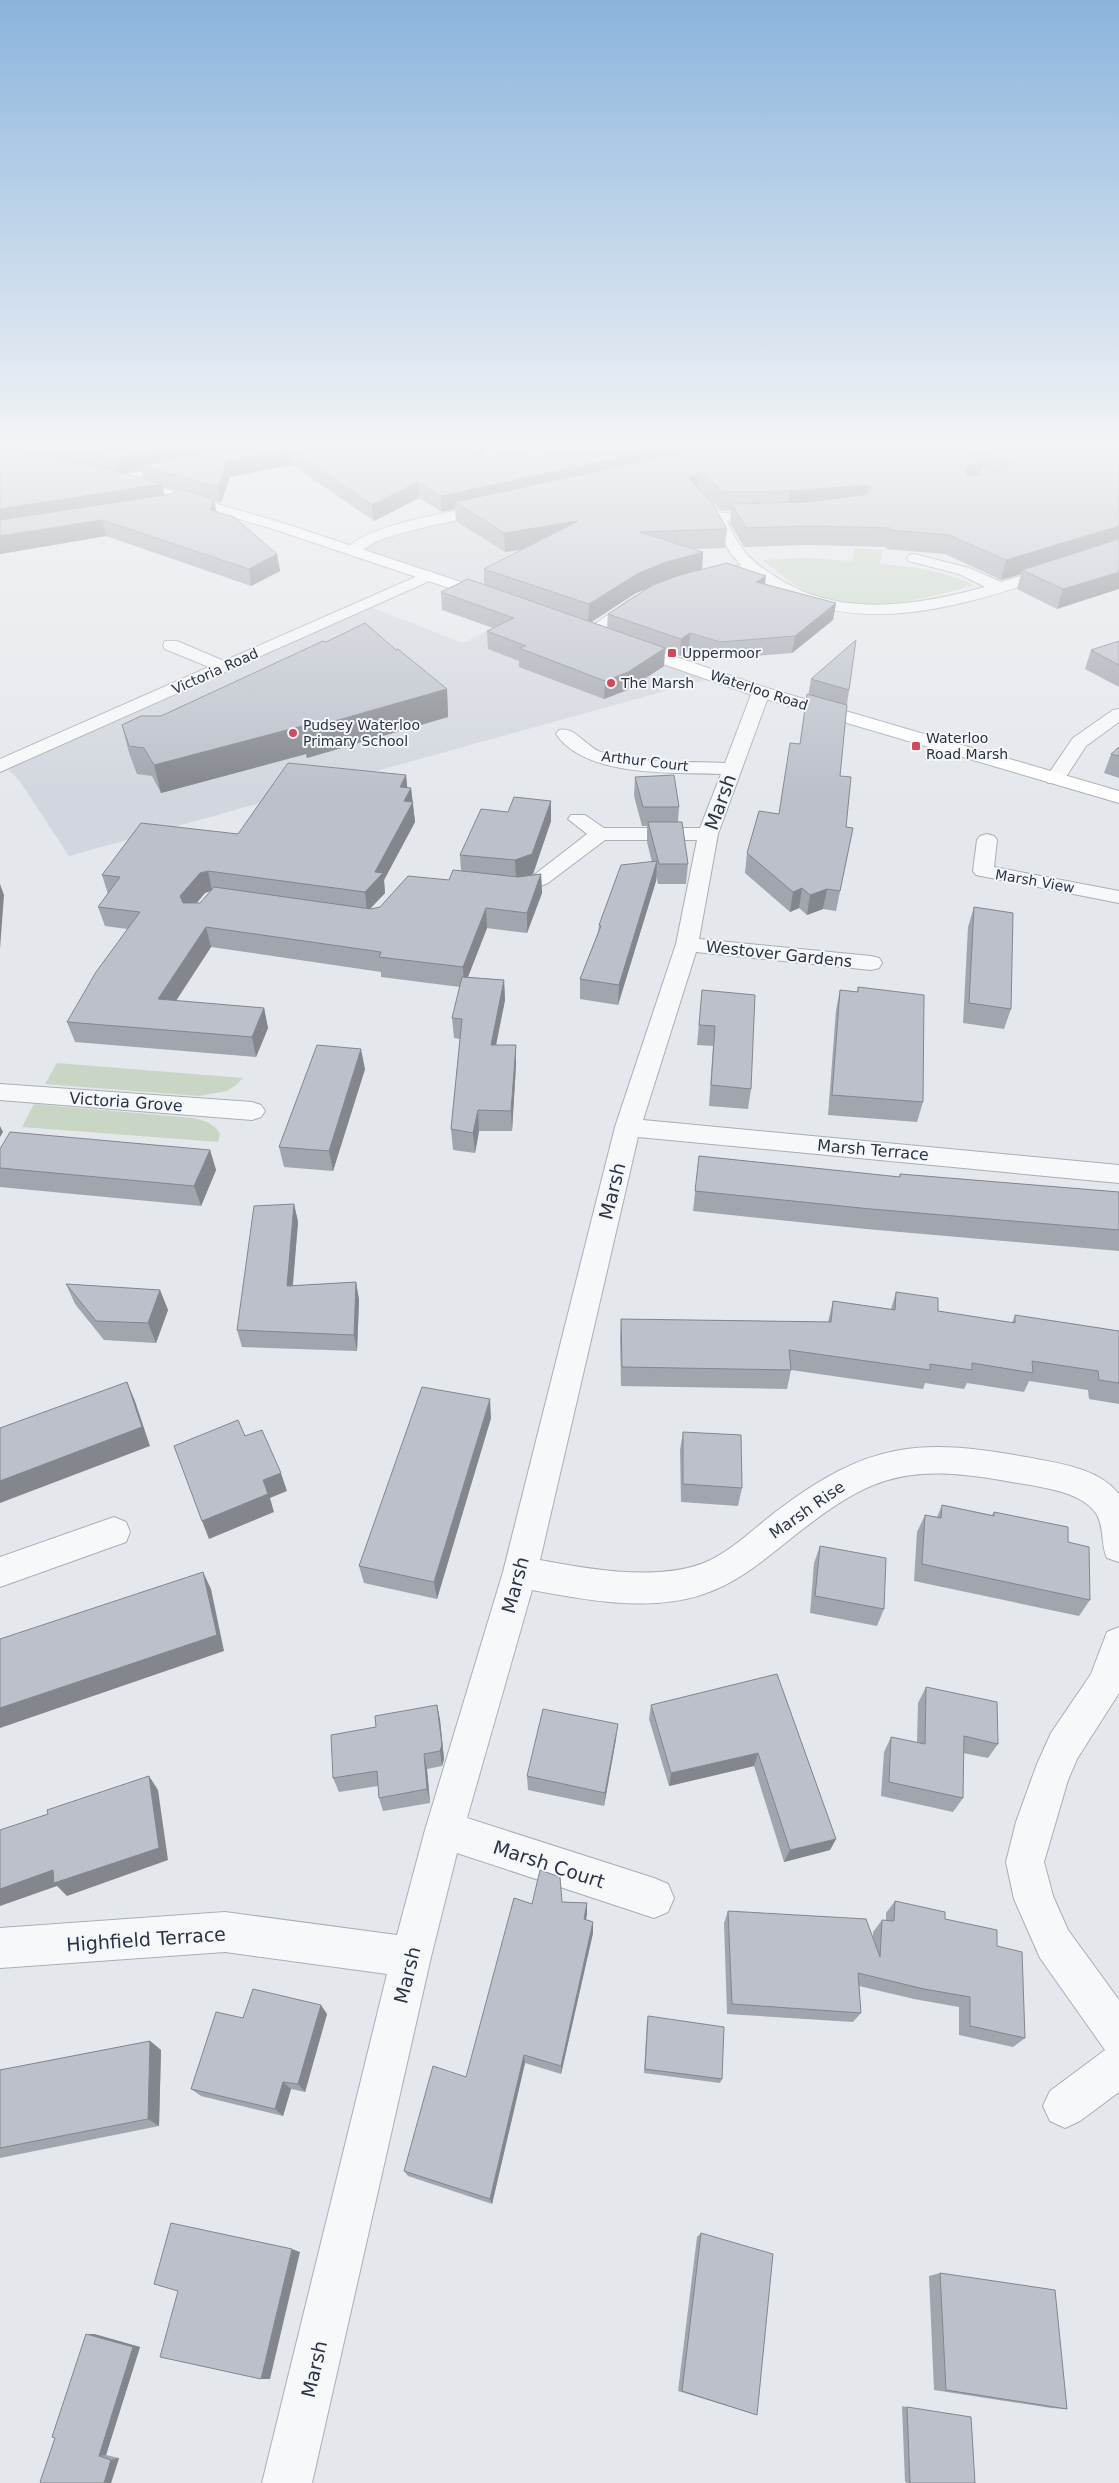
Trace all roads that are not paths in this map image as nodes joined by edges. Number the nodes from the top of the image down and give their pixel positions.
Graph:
1 (391, 563) edge
2 (748, 563) edge
3 (933, 563) edge
4 (1075, 563) edge
5 (752, 567) junction
6 (429, 576) junction
7 (695, 580) edge
8 (999, 587) junction
9 (650, 595) edge
10 (504, 602) edge
11 (573, 626) edge
12 (590, 632) junction
13 (171, 644) dead end
14 (224, 667) junction
15 (760, 692) junction
16 (1119, 714) edge
17 (565, 734) dead end
18 (0, 766) edge
19 (732, 769) junction
20 (1055, 779) junction
21 (1119, 797) edge
22 (578, 819) dead end
23 (600, 834) junction
24 (708, 834) junction
25 (987, 840) dead end
26 (492, 886) edge
27 (1119, 897) edge
28 (687, 944) junction
29 (871, 963) dead end
30 (0, 1092) edge
31 (252, 1111) dead end
32 (628, 1127) junction
33 (1119, 1174) edge
34 (114, 1532) dead end
35 (1119, 1548) edge
36 (0, 1572) edge
37 (520, 1572) junction
38 (1119, 1644) edge
39 (444, 1830) junction
40 (654, 1898) dead end
41 (0, 1948) edge
42 (411, 1957) junction
43 (1119, 2035) edge
44 (1119, 2066) edge
45 (1065, 2106) dead end
46 (287, 2483) edge

1 - 6 main road
2 - 5 street
3 - 8 street
4 - 8 street
5 - 7 street
5 - 8 street
6 - 10 main road
6 - 14 street, Victoria Road
9 - 12 street
11 - 12 main road, Waterloo Road
12 - 15 main road, Waterloo Road
13 - 14 street
14 - 18 street, Victoria Road
15 - 19 street, Marsh
15 - 20 main road, Waterloo Road
16 - 20 street
17 - 19 street, Arthur Court
19 - 24 street, Marsh
20 - 21 main road, Waterloo Road
22 - 23 street
23 - 24 street
23 - 26 street
24 - 28 street, Marsh
25 - 27 street, Marsh View
28 - 29 street, Westover Gardens
28 - 32 street, Marsh
30 - 31 street, Victoria Grove
32 - 33 street, Marsh Terrace
32 - 37 street, Marsh
34 - 36 street
35 - 37 street, Marsh Rise
37 - 39 street, Marsh
38 - 43 street
39 - 40 street, Marsh Court
39 - 42 street, Marsh
41 - 42 street, Highfield Terrace
42 - 46 street, Marsh
44 - 45 street

